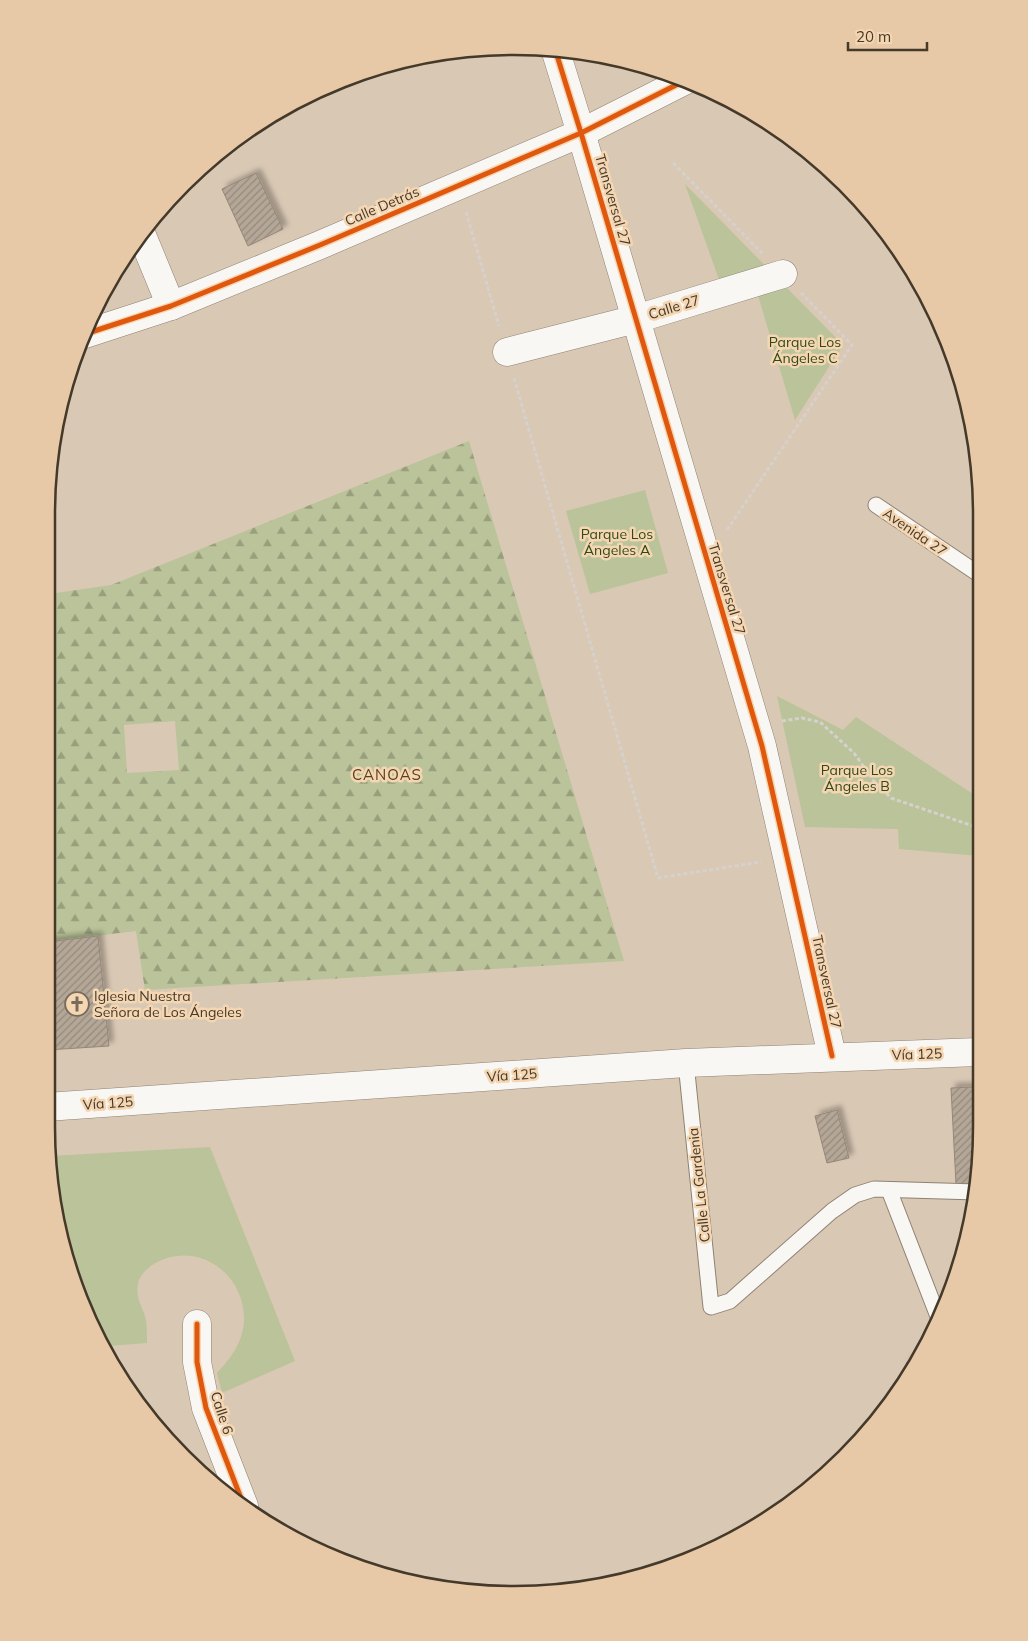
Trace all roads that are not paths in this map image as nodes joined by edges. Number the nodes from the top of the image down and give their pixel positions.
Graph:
1 (558, 57) edge
2 (676, 84) edge
3 (582, 133) junction
4 (145, 242) edge
5 (783, 274) road end
6 (171, 306) junction
7 (636, 319) junction
8 (93, 331) edge
9 (507, 352) road end
10 (876, 505) dead end
11 (973, 571) edge
12 (973, 1052) edge
13 (832, 1056) junction
14 (686, 1063) junction
15 (55, 1106) edge
16 (889, 1190) junction
17 (968, 1192) edge
18 (935, 1309) edge
19 (196, 1324) dead end
20 (239, 1494) edge

1 - 3 street
2 - 3 street, Calle Detrás
3 - 6 street, Calle Detrás
3 - 7 street, Transversal 27
4 - 6 street
5 - 7 street, Calle 27
6 - 8 street, Calle Detrás
7 - 9 street, Calle 27
7 - 13 street, Transversal 27
10 - 11 lane, Avenida 27
12 - 13 street, Vía 125
13 - 14 street, Vía 125
14 - 15 street, Vía 125
14 - 16 lane, Calle La Gardenia
16 - 17 lane
16 - 18 lane
19 - 20 street, Calle 6

